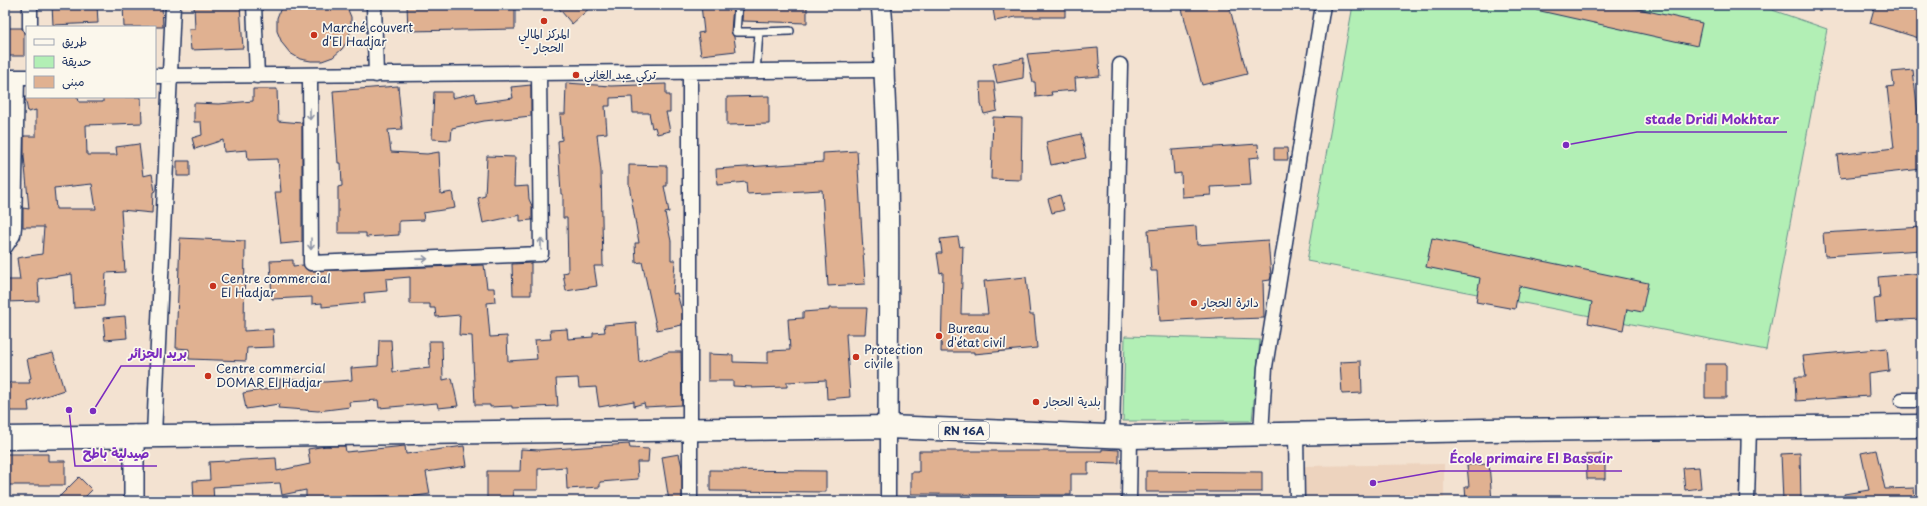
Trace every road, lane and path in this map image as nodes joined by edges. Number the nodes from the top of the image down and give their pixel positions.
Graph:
1 (30, 5) edge
2 (173, 5) edge
3 (254, 5) edge
4 (374, 5) edge
5 (738, 5) edge
6 (1323, 5) edge
7 (884, 10) edge
8 (30, 26) edge
9 (790, 31) dead end
10 (759, 32) junction
11 (1120, 65) dead end
12 (883, 70) junction
13 (756, 72) junction
14 (690, 73) junction
15 (539, 74) junction
16 (310, 75) junction
17 (376, 75) junction
18 (156, 76) edge
19 (170, 76) junction
20 (257, 76) junction
21 (16, 77) edge
22 (5, 247) edge
23 (1902, 400) dead end
24 (1922, 400) edge
25 (1922, 426) edge
26 (888, 427) junction
27 (1750, 427) junction
28 (691, 430) junction
29 (1262, 434) junction
30 (1296, 434) junction
31 (144, 435) junction
32 (1121, 437) junction
33 (5, 438) edge
34 (134, 501) edge
35 (690, 501) edge
36 (888, 501) edge
37 (1129, 501) edge
38 (1297, 501) edge
39 (1747, 501) edge

1 - 8 street
2 - 19 street
3 - 20 street
4 - 17 street
5 - 10 lane
6 - 29 street
7 - 12 main road
9 - 10 lane
10 - 13 lane
11 - 32 street
12 - 13 street
12 - 26 main road
13 - 14 street
14 - 15 street
14 - 28 street
16 -> 15 street
15 - 17 street
16 - 17 street
16 - 20 street
18 - 19 street
19 - 20 street
19 - 31 street
21 - 22 street
23 - 24 street
25 - 27 main road, RN 16A
26 - 28 main road, RN 16A
26 - 32 main road, RN 16A
26 - 36 street
27 - 30 main road, RN 16A
27 - 39 street
28 - 31 main road, RN 16A
28 - 35 street
29 - 30 main road, RN 16A
29 - 32 main road, RN 16A
30 - 38 street
31 - 33 main road, RN 16A
31 - 34 main road
32 - 37 street

